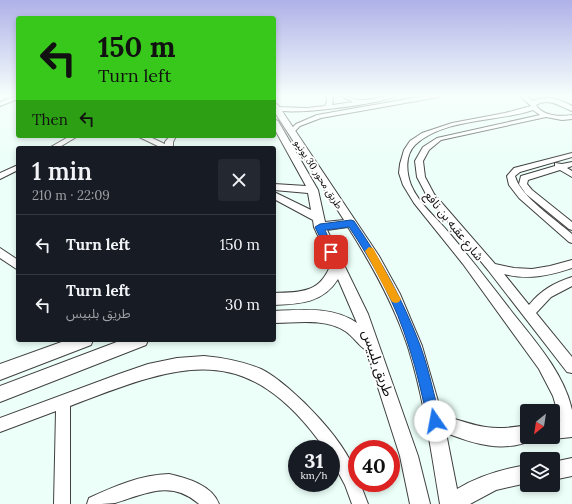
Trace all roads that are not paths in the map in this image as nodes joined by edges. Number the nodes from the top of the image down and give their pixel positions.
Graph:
1 (282, 119) edge
2 (313, 119) edge
3 (487, 119) edge
4 (537, 119) edge
5 (559, 119) edge
6 (572, 123) edge
7 (276, 124) edge
8 (290, 132) junction
9 (71, 138) edge
10 (146, 138) edge
11 (57, 146) edge
12 (164, 146) edge
13 (572, 155) edge
14 (564, 164) edge
15 (16, 168) edge
16 (572, 175) edge
17 (0, 176) edge
18 (276, 186) edge
19 (313, 190) junction
20 (276, 196) edge
21 (319, 223) junction
22 (351, 223) junction
23 (572, 227) edge
24 (572, 239) edge
25 (0, 252) edge
26 (16, 264) edge
27 (337, 264) junction
28 (572, 264) edge
29 (492, 267) junction
30 (572, 281) edge
31 (276, 299) edge
32 (529, 314) junction
33 (276, 317) edge
34 (81, 342) edge
35 (136, 342) edge
36 (374, 350) junction
37 (572, 368) edge
38 (0, 372) edge
39 (0, 394) edge
40 (63, 401) junction
41 (435, 421) junction
42 (0, 425) edge
43 (565, 429) edge
44 (520, 435) edge
45 (572, 467) edge
46 (560, 470) edge
47 (520, 475) edge
48 (62, 504) edge
49 (95, 504) edge
50 (211, 504) edge
51 (360, 504) edge
52 (420, 504) edge
53 (451, 504) edge

1 - 8 street, طريق محور 30 يونيو
2 - 8 street
3 - 43 street, شارع عقبه بن نافع
4 - 29 street, شارع عقبه بن نافع
5 - 6 street
7 - 19 street, طريق محور 30 يونيو
8 - 22 street, طريق محور 30 يونيو
9 - 11 street
10 - 12 street
13 - 14 street
14 - 16 street
14 - 23 street
14 - 24 street
15 - 17 street
18 - 19 street
19 - 21 street, طريق محور 30 يونيو
20 - 21 street
21 - 22 street
21 - 27 street, طريق بلبيس
22 - 41 street
25 - 26 street
27 - 31 street
27 - 36 street, طريق بلبيس
28 - 29 street
29 - 32 street, شارع عقبه بن نافع
30 - 32 street
32 - 37 street, شارع عقبه بن نافع
33 - 36 street
34 - 38 street
35 - 39 street
36 - 52 street, طريق بلبيس
40 - 42 street
40 - 48 street
40 - 51 street
41 - 44 street
41 - 53 street
45 - 46 street
47 - 53 street
49 - 50 street

